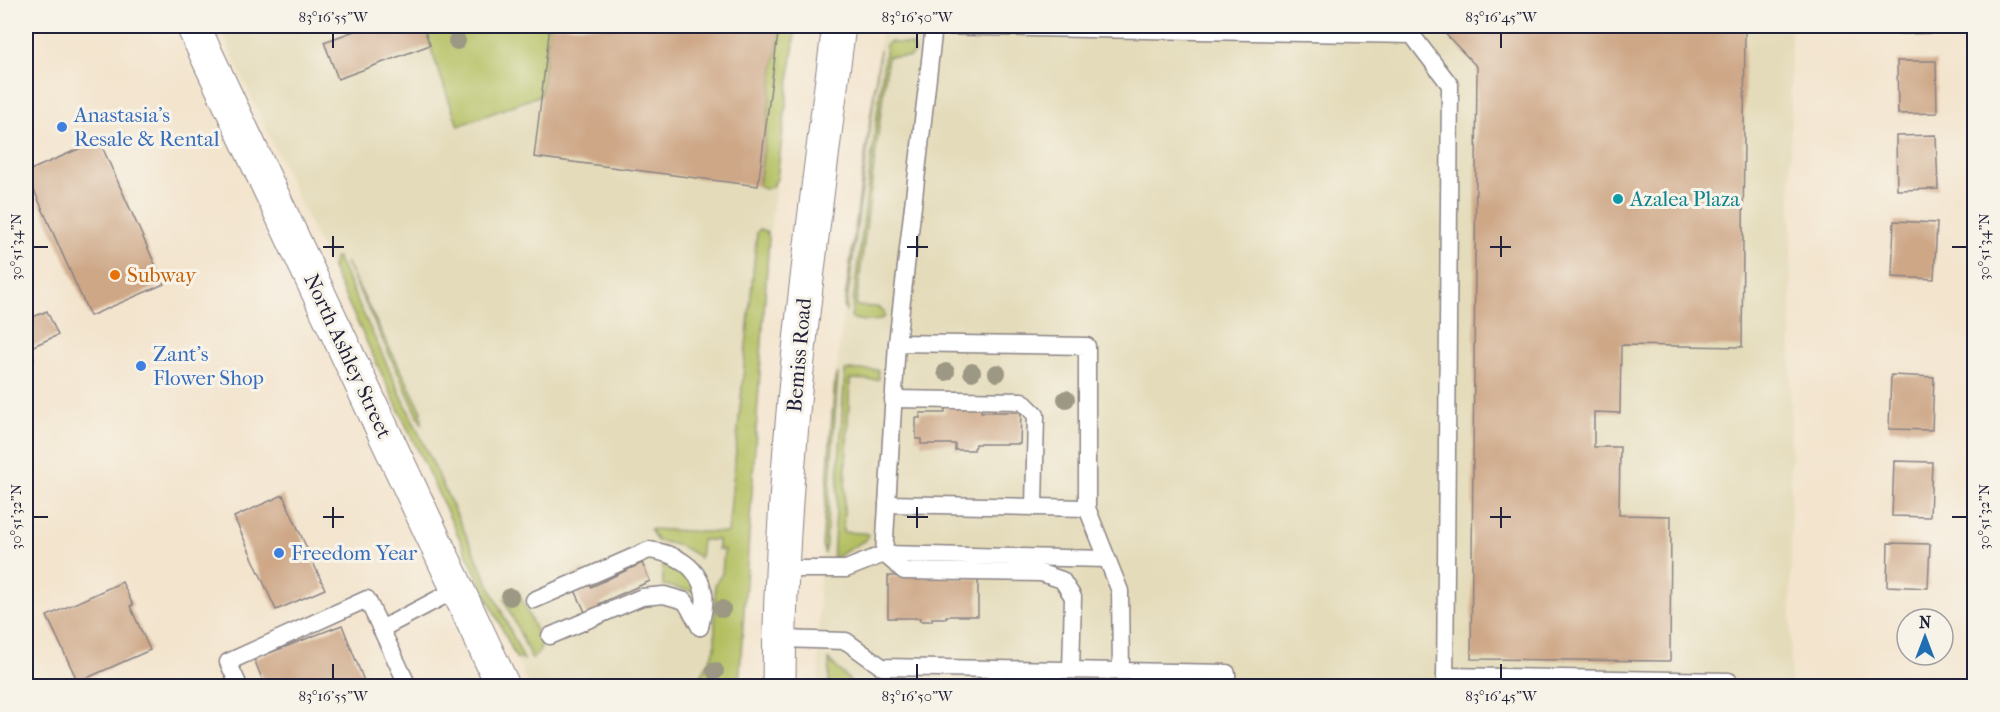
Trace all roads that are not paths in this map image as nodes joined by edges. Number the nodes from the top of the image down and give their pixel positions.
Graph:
1 (193, 26) edge
2 (839, 26) edge
3 (934, 26) edge
4 (897, 343) junction
5 (893, 399) junction
6 (887, 504) junction
7 (1034, 507) junction
8 (1087, 508) junction
9 (884, 554) junction
10 (1107, 559) junction
11 (783, 569) junction
12 (457, 589) junction
13 (534, 600) dead end
14 (381, 629) junction
15 (550, 636) dead end
16 (780, 639) junction
17 (1071, 670) junction
18 (1121, 671) junction
19 (1445, 681) edge
20 (502, 686) edge
21 (239, 687) edge
22 (408, 687) edge
23 (779, 687) edge
24 (1227, 687) edge
25 (1729, 687) edge

1 - 12 main road, North Ashley Street
2 - 11 main road, Bemiss Road
3 - 4 lane
3 - 19 lane
4 - 5 lane
4 - 8 lane
5 - 6 lane
5 - 7 lane
6 - 7 lane
6 - 9 lane
7 - 8 lane
8 - 10 lane
9 - 10 lane
9 - 11 lane
9 - 17 lane
10 - 18 lane
11 - 16 main road, Bemiss Road
12 - 14 lane
12 - 20 main road, North Ashley Street
13 - 15 lane
14 - 21 lane
14 - 22 lane
16 - 17 lane
16 - 23 main road, Bemiss Road
17 - 18 lane
18 - 24 lane
19 - 25 lane

